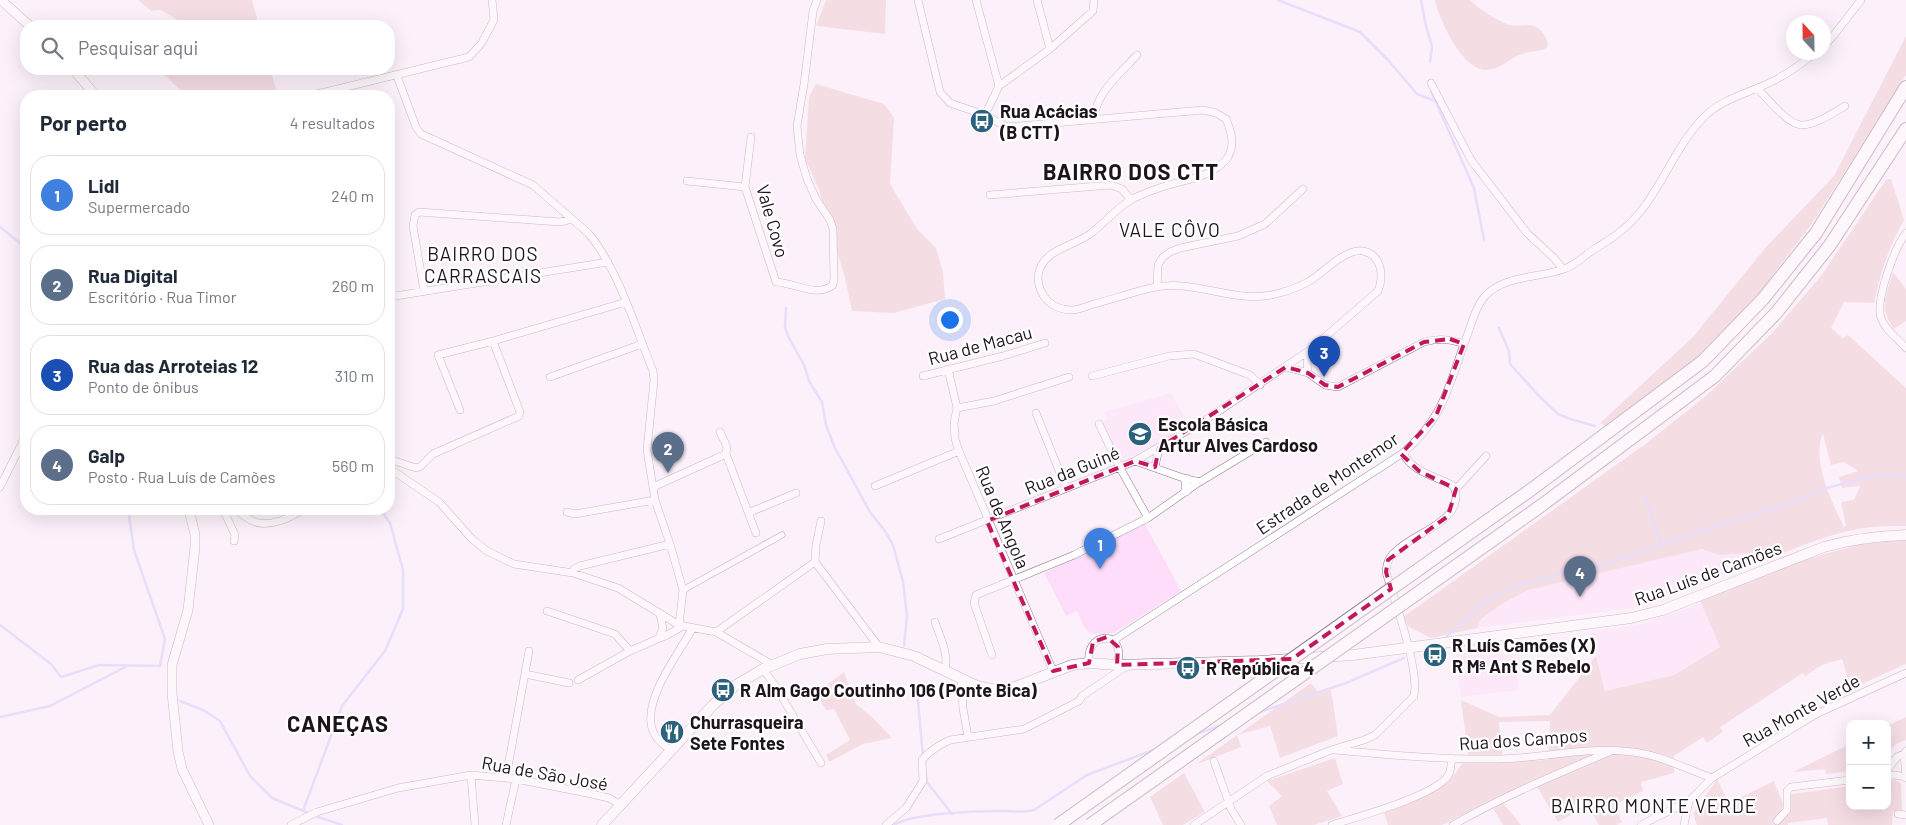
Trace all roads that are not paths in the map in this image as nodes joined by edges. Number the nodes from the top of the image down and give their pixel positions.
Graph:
1 (1, 0) edge
2 (492, 0) edge
3 (817, 0) edge
4 (918, 0) edge
5 (976, 0) edge
6 (1037, 0) edge
7 (1094, 0) edge
8 (1861, 0) edge
9 (23, 20) edge
10 (1831, 38) edge
11 (1050, 49) junction
12 (1137, 55) dead end
13 (1806, 60) edge
14 (78, 75) edge
15 (397, 76) junction
16 (1431, 84) dead end
17 (999, 86) junction
18 (1906, 87) edge
19 (1757, 88) junction
20 (91, 90) edge
21 (335, 90) edge
22 (1845, 106) dead end
23 (985, 116) junction
24 (1094, 119) junction
25 (1906, 129) edge
26 (751, 137) dead end
27 (687, 181) dead end
28 (745, 187) junction
29 (1303, 189) dead end
30 (990, 194) dead end
31 (1131, 200) junction
32 (572, 219) junction
33 (1906, 233) edge
34 (608, 262) junction
35 (1563, 269) junction
36 (1157, 287) junction
37 (424, 291) junction
38 (395, 296) edge
39 (626, 302) junction
40 (493, 341) junction
41 (1045, 343) dead end
42 (642, 344) junction
43 (1464, 344) junction
44 (1906, 348) edge
45 (1310, 350) junction
46 (1286, 367) junction
47 (948, 370) junction
48 (1308, 373) junction
49 (923, 376) dead end
50 (1092, 376) dead end
51 (550, 377) dead end
52 (1068, 377) dead end
53 (1260, 385) junction
54 (957, 408) junction
55 (460, 410) dead end
56 (1036, 413) dead end
57 (1099, 424) dead end
58 (720, 432) dead end
59 (1266, 442) dead end
60 (20, 447) edge
61 (1159, 448) junction
62 (959, 451) junction
63 (1403, 453) junction
64 (726, 454) junction
65 (1486, 456) dead end
66 (395, 461) edge
67 (1136, 461) junction
68 (1155, 467) junction
69 (1120, 468) junction
70 (395, 472) edge
71 (1186, 479) junction
72 (1200, 482) junction
73 (875, 486) dead end
74 (0, 487) edge
75 (653, 487) junction
76 (1066, 488) junction
77 (1456, 489) junction
78 (1186, 491) junction
79 (796, 493) dead end
80 (654, 500) junction
81 (567, 512) dead end
82 (748, 513) junction
83 (190, 515) edge
84 (226, 515) edge
85 (242, 515) edge
86 (291, 515) edge
87 (1148, 518) junction
88 (821, 521) dead end
89 (988, 521) junction
90 (756, 533) dead end
91 (782, 535) dead end
92 (1906, 535) edge
93 (939, 538) dead end
94 (234, 541) dead end
95 (670, 544) junction
96 (816, 562) junction
97 (573, 573) junction
98 (1013, 581) junction
99 (683, 590) junction
100 (548, 611) dead end
101 (660, 615) junction
102 (935, 622) dead end
103 (681, 625) junction
104 (692, 629) junction
105 (716, 632) junction
106 (659, 638) junction
107 (1114, 640) junction
108 (879, 647) junction
109 (1408, 647) junction
110 (529, 651) dead end
111 (630, 652) junction
112 (992, 655) dead end
113 (1089, 663) junction
114 (1117, 665) junction
115 (1128, 665) junction
116 (767, 667) junction
117 (945, 669) junction
118 (1053, 671) junction
119 (1906, 673) edge
120 (525, 674) junction
121 (961, 678) junction
122 (578, 680) dead end
123 (569, 683) dead end
124 (968, 738) junction
125 (671, 750) junction
126 (1331, 750) junction
127 (1612, 750) junction
128 (1905, 752) edge
129 (1452, 758) junction
130 (1214, 761) dead end
131 (821, 763) dead end
132 (1891, 765) edge
133 (471, 775) junction
134 (1891, 776) edge
135 (506, 778) junction
136 (1712, 778) junction
137 (1906, 778) edge
138 (516, 779) junction
139 (1846, 780) edge
140 (1228, 801) junction
141 (1689, 801) junction
142 (621, 805) junction
143 (1777, 821) dead end
144 (209, 825) edge
145 (291, 825) edge
146 (475, 825) edge
147 (506, 825) edge
148 (602, 825) edge
149 (886, 825) edge
150 (1058, 825) edge
151 (1090, 825) edge
152 (1194, 825) edge
153 (1241, 825) edge
154 (1332, 825) edge
155 (1453, 825) edge
156 (1640, 825) edge
157 (1684, 825) edge

1 - 9 street
2 - 15 street
3 - 28 street, Vale Covo
4 - 23 street
5 - 17 street
6 - 11 street
7 - 11 street
8 - 10 street
11 - 17 street
12 - 24 street
13 - 19 street, Estrada de Montemor
14 - 20 street
15 - 21 street
15 - 32 street
16 - 35 street
17 - 23 street
18 - 150 highway, bridge
19 - 22 street
19 - 35 street, Estrada de Montemor
23 - 24 street
24 - 31 street
25 - 151 highway, bridge
26 - 28 street, Vale Covo
27 - 28 street
29 - 36 street
30 - 31 street
31 - 36 street, Rua da Guiné
32 - 34 street
32 - 37 street
33 - 44 street
34 - 37 street
34 - 39 street
35 - 43 street, Estrada de Montemor
36 - 45 street, Rua da Guiné
37 - 38 street
39 - 40 street
39 - 42 street
40 - 55 street
40 - 66 street
41 - 47 street, Rua de Macau
42 - 51 street
42 - 75 street
43 - 48 street
43 - 63 street, Estrada de Montemor
45 - 46 street, Rua da Guiné
45 - 48 street
46 - 48 street
46 - 53 street, Rua da Guiné
47 - 49 street, Rua de Macau
47 - 54 street, Rua de Angola
50 - 53 street
52 - 54 street
53 - 61 street, Rua da Guiné
54 - 62 street, Rua de Angola
56 - 76 street
57 - 69 street
58 - 64 street
59 - 72 street
60 - 74 street
61 - 67 street, Rua da Guiné
61 - 68 street
62 - 73 street
62 - 89 street, Rua de Angola
63 - 77 street
63 - 107 street, Estrada de Montemor
64 - 75 street
64 - 82 street
65 - 77 street
67 - 68 street
67 - 69 street, Rua da Guiné
68 - 71 street
69 - 76 street, Rua da Guiné
69 - 87 street
70 - 97 street
71 - 72 street
71 - 78 street
72 - 78 street
75 - 80 street
76 - 89 street, Rua da Guiné
77 - 109 street
78 - 87 street
79 - 82 street
80 - 81 street
80 - 95 street
82 - 90 street
83 - 144 street
84 - 94 street
85 - 86 street
87 - 98 street
88 - 96 street
89 - 93 street, Rua da Guiné
89 - 98 street, Rua de Angola
91 - 99 street
92 - 109 main road, Rua Luís de Camões
95 - 97 street
95 - 99 street
96 - 105 street
96 - 108 street
97 - 101 street
98 - 112 street
98 - 118 street, Rua de Angola
99 - 103 street
100 - 111 street
101 - 103 street
101 - 106 street
102 - 117 street
103 - 104 street
103 - 106 street
104 - 105 street
104 - 125 street
105 - 116 street
106 - 111 street
107 - 113 street
107 - 114 street
108 - 116 main road
108 - 117 main road
109 - 115 main road, Rua Luís de Camões
109 - 126 street
110 - 120 street
111 - 122 street
113 - 114 main road
113 - 118 main road
114 - 115 main road, Rua Luís de Camões
115 - 124 street
116 - 125 main road
116 - 131 street
117 - 121 main road
118 - 121 main road
119 - 136 street, Rua Monte Verde
120 - 123 street
120 - 135 street
121 - 124 street
124 - 149 street
125 - 142 main road
126 - 129 street, Rua dos Campos
126 - 140 street
127 - 129 street, Rua dos Campos
127 - 136 street, Rua dos Campos
127 - 155 street
128 - 132 street
128 - 137 street
129 - 154 street
130 - 140 street
133 - 135 street, Rua de São José
133 - 145 street, Rua de São José
133 - 146 street
134 - 137 street
135 - 138 street, Rua de São José
136 - 141 street, Rua Monte Verde
138 - 142 street, Rua de São José
138 - 147 street
139 - 143 street
140 - 152 street
140 - 153 street
141 - 156 street
141 - 157 street
142 - 148 main road

